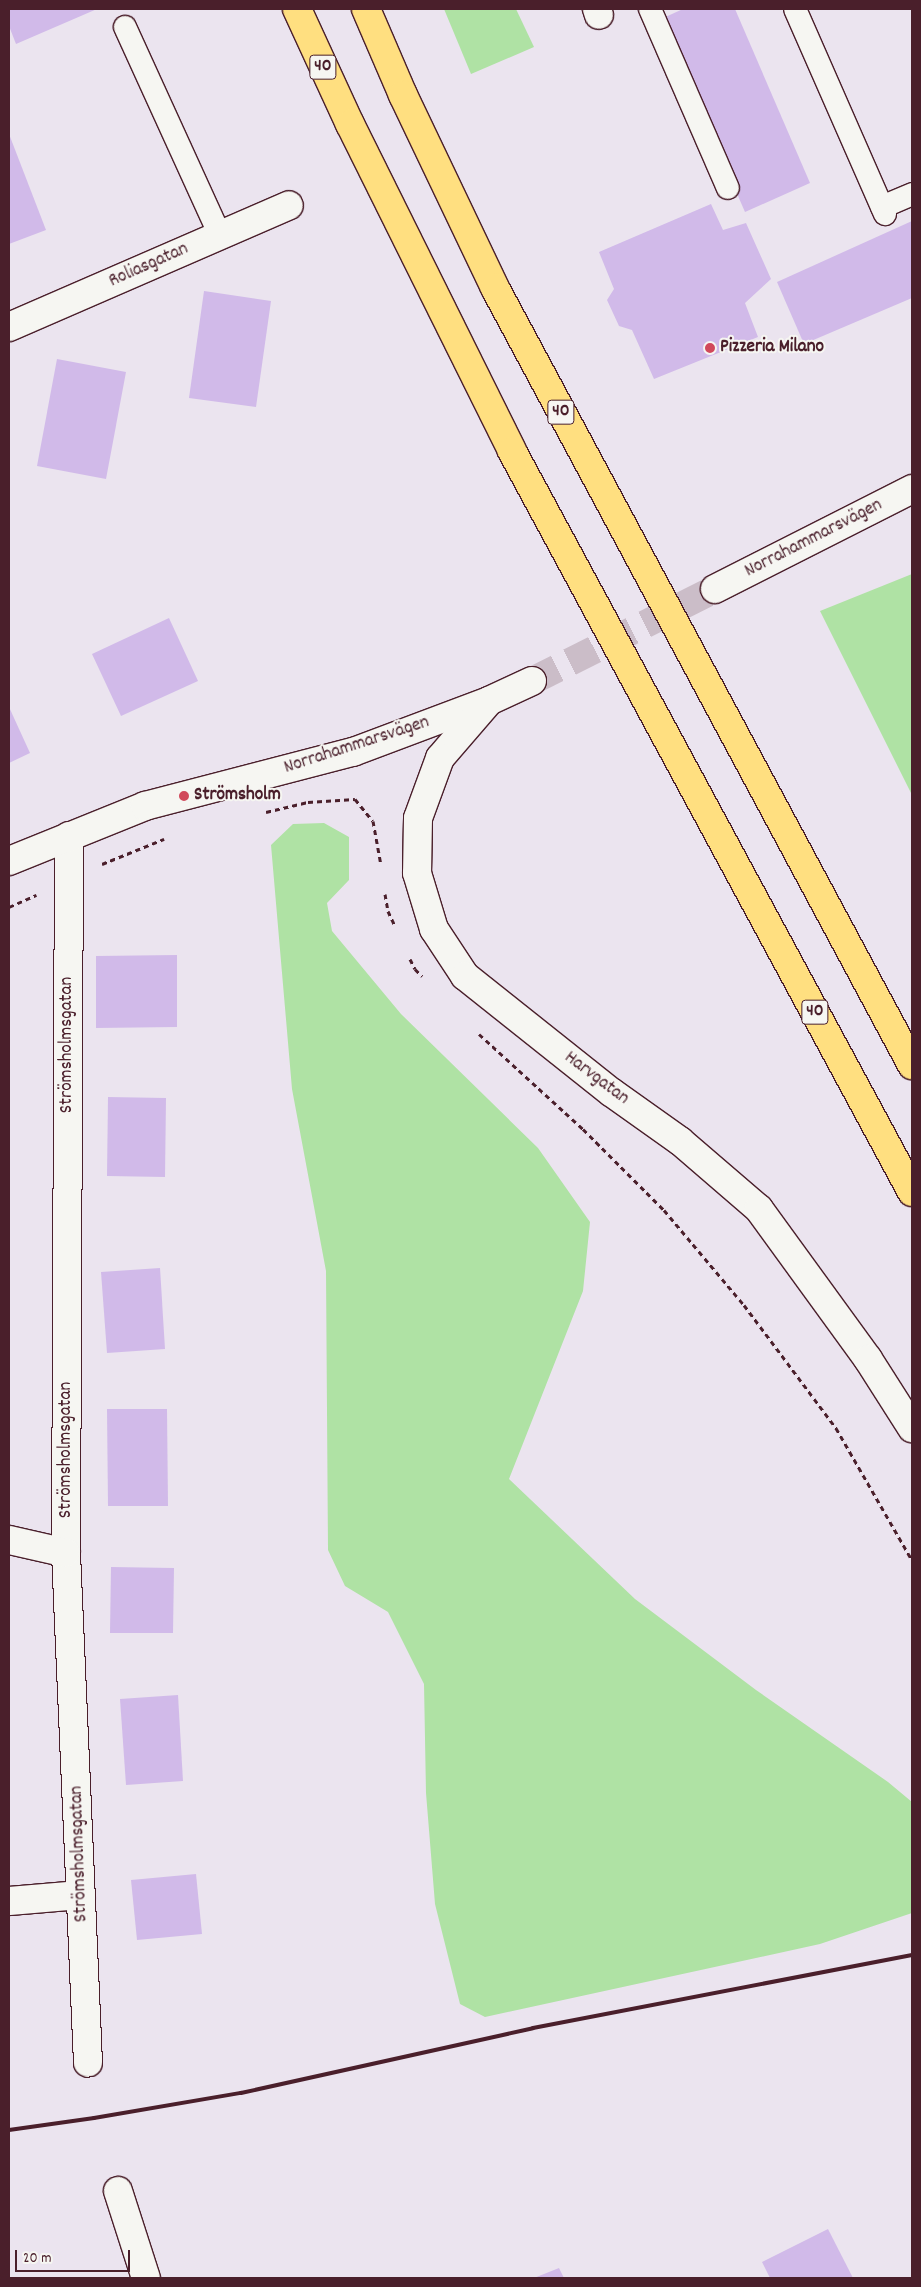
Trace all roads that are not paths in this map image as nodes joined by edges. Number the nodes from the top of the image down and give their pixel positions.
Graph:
1 (297, 9) edge
2 (366, 9) edge
3 (650, 9) edge
4 (795, 9) edge
5 (125, 27) dead end
6 (728, 188) dead end
7 (912, 194) edge
8 (289, 205) dead end
9 (220, 235) junction
10 (9, 328) edge
11 (912, 489) edge
12 (715, 590) tunnel mouth
13 (532, 681) tunnel mouth
14 (489, 701) junction
15 (69, 836) junction
16 (9, 861) edge
17 (912, 1065) edge
18 (912, 1192) edge
19 (912, 1428) edge
20 (9, 1540) edge
21 (66, 1553) junction
22 (81, 1896) junction
23 (9, 1901) edge
24 (88, 2063) dead end
25 (118, 2191) dead end
26 (146, 2278) edge

1 - 18 highway, 40
2 - 17 highway, 40
3 - 6 lane
4 - 7 lane
5 - 9 lane
8 - 9 street, Roliasgatan
9 - 10 street, Roliasgatan
11 - 12 street, Norrahammarsvägen
13 - 14 street, Norrahammarsvägen
14 - 15 street, Norrahammarsvägen
14 - 19 street, Harvgatan
15 - 16 street, Norrahammarsvägen
15 - 21 street, Strömsholmsgatan
20 - 21 street
21 - 22 street, Strömsholmsgatan
22 - 23 street
22 - 24 street, Strömsholmsgatan
25 - 26 street

